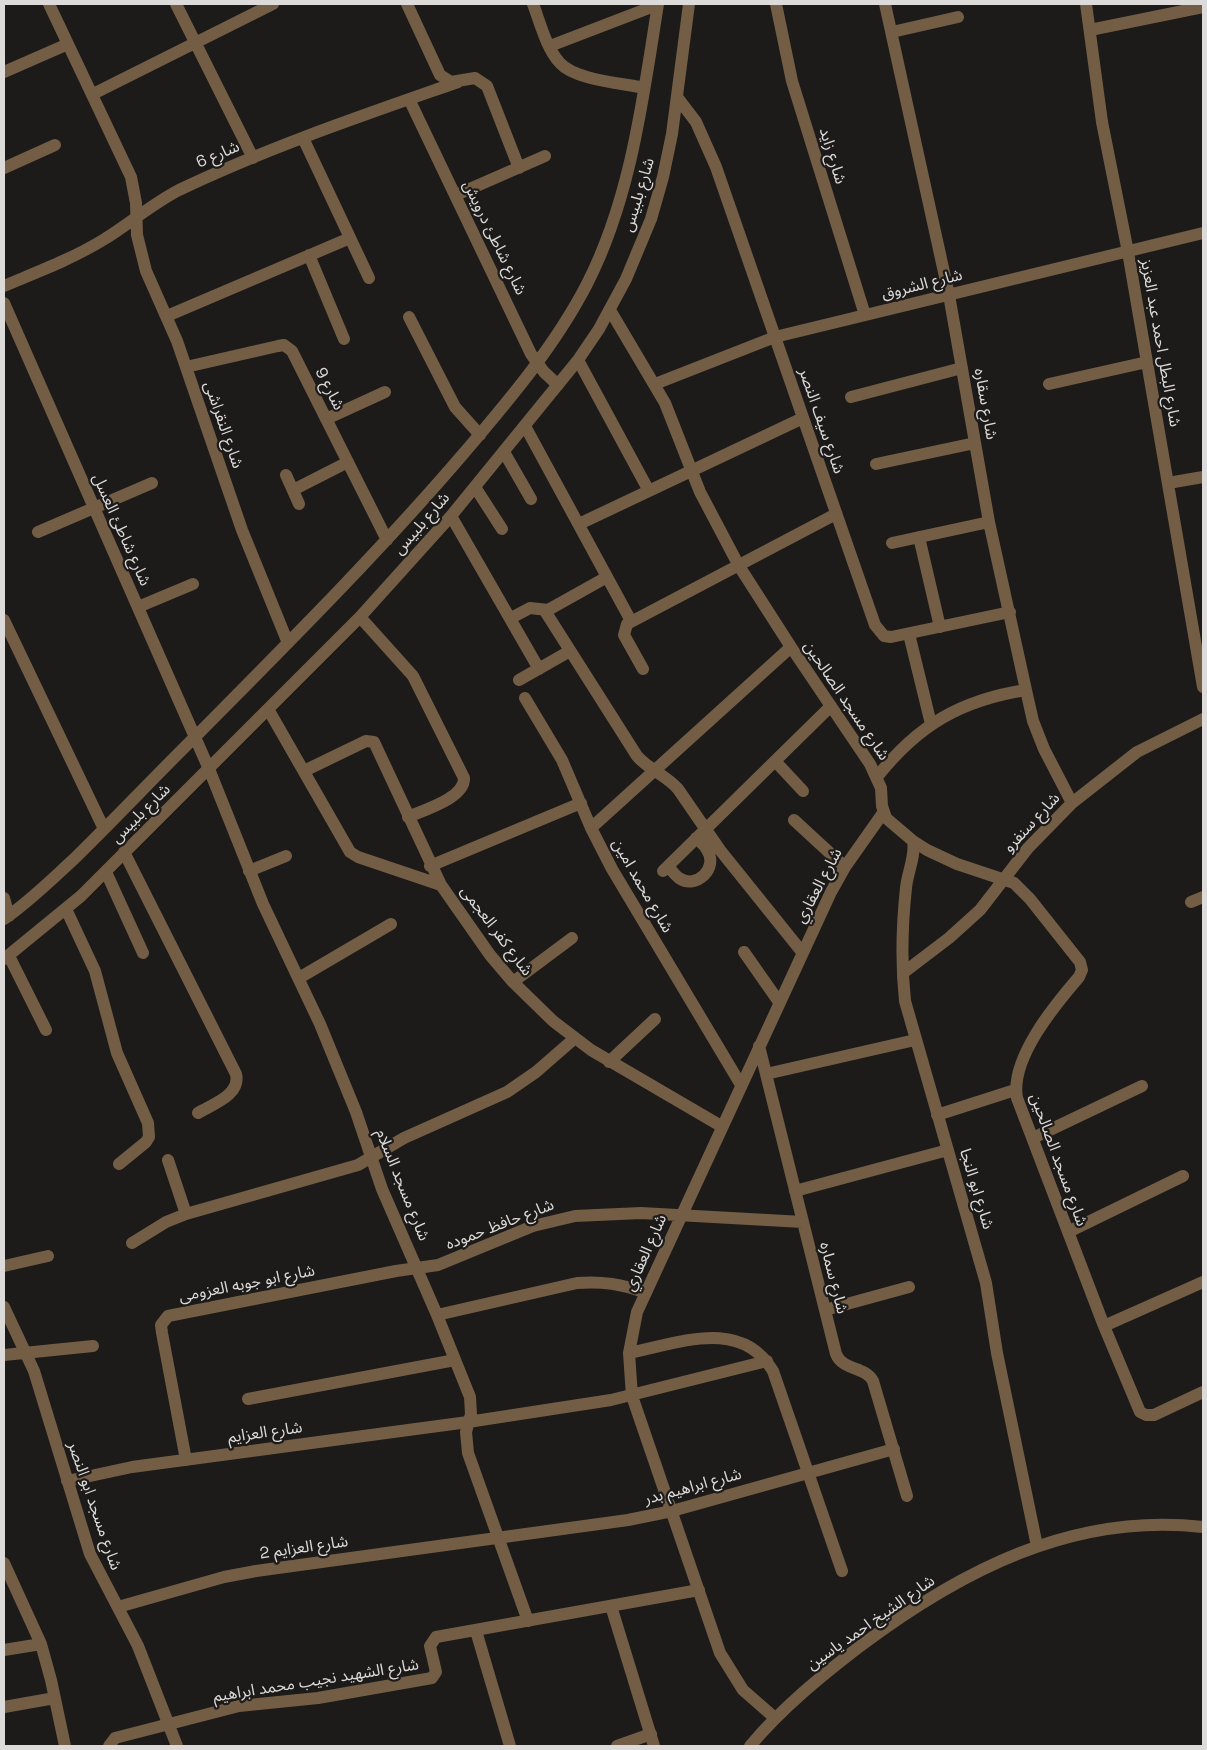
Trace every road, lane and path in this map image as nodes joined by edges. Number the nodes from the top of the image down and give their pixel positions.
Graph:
1 (49, 4) edge
2 (176, 4) edge
3 (273, 4) edge
4 (407, 4) edge
5 (533, 4) edge
6 (658, 4) edge
7 (689, 4) edge
8 (776, 4) edge
9 (886, 4) edge
10 (1086, 4) edge
11 (1203, 7) edge
12 (958, 17) dead end
13 (1090, 30) junction
14 (892, 32) junction
15 (195, 42) junction
16 (68, 44) junction
17 (550, 46) junction
18 (4, 72) edge
19 (458, 82) junction
20 (644, 88) junction
21 (93, 94) junction
22 (677, 97) junction
23 (409, 99) junction
24 (304, 138) junction
25 (55, 145) dead end
26 (545, 156) dead end
27 (253, 158) junction
28 (4, 168) edge
29 (519, 168) junction
30 (456, 195) junction
31 (136, 216) junction
32 (1203, 234) edge
33 (350, 238) junction
34 (1128, 252) junction
35 (309, 255) junction
36 (369, 278) dead end
37 (4, 286) edge
38 (949, 295) junction
39 (4, 303) edge
40 (610, 310) junction
41 (864, 315) junction
42 (167, 316) junction
43 (409, 317) dead end
44 (775, 337) junction
45 (344, 340) dead end
46 (578, 360) junction
47 (1147, 362) junction
48 (537, 363) junction
49 (186, 367) junction
50 (962, 368) junction
51 (655, 384) junction
52 (1049, 384) dead end
53 (558, 385) junction
54 (385, 392) dead end
55 (851, 397) dead end
56 (803, 418) junction
57 (326, 419) junction
58 (525, 426) junction
59 (480, 435) junction
60 (975, 443) junction
61 (504, 452) junction
62 (348, 462) junction
63 (876, 464) dead end
64 (692, 470) junction
65 (286, 475) dead end
66 (1203, 478) edge
67 (152, 483) dead end
68 (1168, 483) junction
69 (475, 487) junction
70 (292, 490) junction
71 (648, 491) junction
72 (531, 499) dead end
73 (299, 504) dead end
74 (94, 508) junction
75 (836, 514) junction
76 (451, 516) junction
77 (989, 522) junction
78 (578, 524) junction
79 (502, 529) dead end
80 (38, 532) dead end
81 (919, 537) junction
82 (387, 540) junction
83 (892, 543) dead end
84 (739, 566) junction
85 (607, 577) junction
86 (193, 584) dead end
87 (138, 607) junction
88 (545, 611) junction
89 (1010, 612) junction
90 (360, 617) junction
91 (511, 618) junction
92 (4, 620) edge
93 (632, 621) junction
94 (940, 627) junction
95 (909, 634) junction
96 (288, 643) junction
97 (790, 647) junction
98 (570, 651) junction
99 (539, 669) junction
100 (642, 669) dead end
101 (519, 680) dead end
102 (1203, 687) edge
103 (1026, 690) junction
104 (525, 698) dead end
105 (831, 706) junction
106 (268, 709) junction
107 (1203, 719) edge
108 (931, 724) junction
109 (194, 737) junction
110 (775, 761) junction
111 (209, 769) junction
112 (304, 771) junction
113 (655, 771) junction
114 (877, 777) junction
115 (803, 790) dead end
116 (1072, 803) junction
117 (581, 804) junction
118 (883, 812) junction
119 (408, 817) junction
120 (794, 820) dead end
121 (591, 828) junction
122 (706, 829) junction
123 (104, 830) junction
124 (696, 838) junction
125 (913, 841) junction
126 (124, 852) junction
127 (286, 856) dead end
128 (430, 866) junction
129 (845, 868) junction
130 (249, 871) junction
131 (106, 872) junction
132 (1005, 878) junction
133 (441, 885) junction
134 (1203, 897) edge
135 (4, 898) edge
136 (1191, 902) dead end
137 (66, 909) junction
138 (6, 918) edge
139 (391, 924) dead end
140 (572, 938) dead end
141 (744, 952) dead end
142 (802, 952) junction
143 (143, 953) dead end
144 (6, 957) edge
145 (903, 973) junction
146 (299, 978) junction
147 (513, 982) junction
148 (779, 1002) junction
149 (655, 1019) dead end
150 (46, 1030) dead end
151 (575, 1038) junction
152 (915, 1040) junction
153 (759, 1046) junction
154 (609, 1062) junction
155 (766, 1074) junction
156 (741, 1085) junction
157 (1142, 1086) dead end
158 (1016, 1090) junction
159 (198, 1113) dead end
160 (937, 1115) junction
161 (721, 1126) junction
162 (1033, 1138) junction
163 (948, 1150) junction
164 (371, 1158) junction
165 (168, 1160) dead end
166 (119, 1164) dead end
167 (1183, 1176) dead end
168 (795, 1191) junction
169 (186, 1214) junction
170 (680, 1215) junction
171 (803, 1222) junction
172 (1068, 1232) junction
173 (132, 1243) dead end
174 (48, 1256) dead end
175 (4, 1266) edge
176 (419, 1269) junction
177 (1203, 1282) edge
178 (908, 1287) dead end
179 (646, 1292) junction
180 (4, 1307) edge
181 (825, 1310) junction
182 (438, 1315) junction
183 (1104, 1326) junction
184 (93, 1346) dead end
185 (27, 1353) junction
186 (629, 1353) junction
187 (4, 1355) edge
188 (455, 1360) junction
189 (767, 1362) junction
190 (1203, 1392) edge
191 (632, 1396) junction
192 (248, 1399) dead end
193 (468, 1422) junction
194 (894, 1449) junction
195 (186, 1460) junction
196 (808, 1473) junction
197 (67, 1481) junction
198 (908, 1496) dead end
199 (672, 1512) junction
200 (1203, 1527) edge
201 (498, 1539) junction
202 (1037, 1546) junction
203 (4, 1562) edge
204 (842, 1571) dead end
205 (699, 1590) junction
206 (611, 1606) junction
207 (118, 1607) junction
208 (528, 1621) junction
209 (476, 1631) junction
210 (40, 1644) junction
211 (4, 1650) edge
212 (55, 1698) junction
213 (4, 1707) edge
214 (775, 1718) junction
215 (169, 1724) junction
216 (653, 1740) edge
217 (65, 1746) edge
218 (109, 1746) edge
219 (177, 1746) edge
220 (510, 1746) edge
221 (617, 1746) edge
222 (750, 1746) edge

1 - 16 street, شارع النقراشى
2 - 15 street
3 - 15 street
4 - 19 street
5 - 17 street
6 - 17 street
6 - 20 street, شارع بلبيس
7 - 22 street, شارع بلبيس
8 - 41 street, شارع زايد
9 - 14 street, شارع سقاره
10 - 13 street, شارع البطل احمد عبد العزيز
11 - 13 street
12 - 14 street
13 - 34 street, شارع البطل احمد عبد العزيز
14 - 38 street, شارع سقاره
15 - 21 street
15 - 27 street
16 - 18 street
16 - 21 street, شارع النقراشى
17 - 20 street
19 - 23 street, شارع 6
19 - 29 street
20 - 48 street, شارع بلبيس
21 - 31 street, شارع النقراشى
22 - 40 street, شارع بلبيس
22 - 44 street, شارع سيف النصر
23 - 24 street, شارع 6
23 - 30 street, شارع شاطئ درويش
24 - 27 street, شارع 6
24 - 33 street
25 - 28 street
26 - 29 street
27 - 31 street, شارع 6
29 - 30 street
30 - 48 street, شارع شاطئ درويش
31 - 37 street, شارع 6
31 - 42 street, شارع النقراشى
32 - 34 street, شارع الشروق
33 - 35 street
33 - 36 street
34 - 38 street, شارع الشروق
34 - 47 street, شارع البطل احمد عبد العزيز
35 - 42 street
35 - 45 street
38 - 41 street, شارع الشروق
38 - 50 street, شارع سقاره
39 - 74 street, شارع شاطئ العسل
40 - 46 street, شارع بلبيس
40 - 51 street, شارع مسجد الصالحين
41 - 44 street, شارع الشروق
42 - 49 street, شارع النقراشى
43 - 59 street
44 - 51 street, شارع الشروق
44 - 56 street, شارع سيف النصر
46 - 53 street, شارع بلبيس
46 - 71 street
47 - 52 street
47 - 68 street, شارع البطل احمد عبد العزيز
48 - 53 street, شارع شاطئ درويش
48 - 59 street, شارع بلبيس
49 - 57 street, شارع 9
49 - 96 street, شارع النقراشى
50 - 55 street
50 - 60 street, شارع سقاره
51 - 64 street, شارع مسجد الصالحين
53 - 58 street, شارع بلبيس
54 - 57 street
56 - 64 street
56 - 75 street, شارع سيف النصر
57 - 62 street, شارع 9
58 - 61 street, شارع بلبيس
58 - 78 street
59 - 82 street, شارع بلبيس
60 - 63 street
60 - 77 street, شارع سقاره
61 - 69 street, شارع بلبيس
61 - 72 street
62 - 70 street
62 - 82 street, شارع 9
64 - 71 street
64 - 84 street, شارع مسجد الصالحين
65 - 70 street
66 - 68 street
67 - 74 street
68 - 102 street, شارع البطل احمد عبد العزيز
69 - 76 street, شارع بلبيس
69 - 79 street
70 - 73 street
71 - 78 street
74 - 80 street
74 - 87 street, شارع شاطئ العسل
75 - 84 street
75 - 95 street, شارع سيف النصر
76 - 90 street, شارع بلبيس
76 - 91 street
77 - 81 street
77 - 89 street, شارع سقاره
78 - 85 street
81 - 83 street
81 - 94 street
82 - 96 street, شارع بلبيس
84 - 93 street
84 - 97 street, شارع مسجد الصالحين
85 - 88 street
85 - 93 street
86 - 87 street
87 - 109 street, شارع شاطئ العسل
88 - 91 street
88 - 98 street
89 - 94 street, شارع سيف النصر
89 - 103 street, شارع سقاره
90 - 106 street, شارع بلبيس
90 - 119 street
91 - 99 street
92 - 123 street
93 - 100 street
94 - 95 street, شارع سيف النصر
95 - 108 street
96 - 109 street, شارع بلبيس
97 - 105 street, شارع مسجد الصالحين
97 - 113 street
98 - 99 street
98 - 113 street
99 - 101 street
103 - 108 street
103 - 116 street, شارع سقاره
104 - 117 street, شارع محمد امين
105 - 110 street
105 - 114 street, شارع مسجد الصالحين
106 - 111 street, شارع بلبيس
106 - 112 street
107 - 116 street, شارع سنفرو
108 - 114 street
109 - 111 street, شارع شاطئ العسل
109 - 123 street, شارع بلبيس
110 - 115 street
110 - 122 street
111 - 126 street, شارع بلبيس
111 - 130 street, شارع مسجد السلام
112 - 119 street, شارع كفر العجمى
112 - 133 street
113 - 121 street
113 - 122 street
114 - 118 street, شارع مسجد الصالحين
116 - 132 street, شارع سنفرو
117 - 121 street, شارع محمد امين
117 - 128 street
118 - 125 street, شارع مسجد الصالحين
118 - 129 street, شارع العقاري
119 - 128 street, شارع كفر العجمى
120 - 129 street
121 - 156 street, شارع محمد امين
122 - 124 street
122 - 142 street
123 - 138 street, شارع بلبيس
124 - 124 street
125 - 132 street, شارع مسجد الصالحين
125 - 145 street, شارع ابو النجا
126 - 131 street, شارع بلبيس
126 - 159 street
127 - 130 street
128 - 133 street, شارع كفر العجمى
129 - 142 street, شارع العقاري
130 - 146 street, شارع مسجد السلام
131 - 137 street, شارع بلبيس
131 - 143 street
132 - 145 street, شارع سنفرو
132 - 158 street, شارع مسجد الصالحين
133 - 147 street, شارع كفر العجمى
134 - 136 street
135 - 138 street
137 - 144 street, شارع بلبيس
137 - 166 street
139 - 146 street
140 - 147 street
141 - 148 street
142 - 148 street, شارع العقاري
144 - 150 street
145 - 152 street, شارع ابو النجا
146 - 164 street, شارع مسجد السلام
147 - 151 street, شارع كفر العجمى
148 - 153 street, شارع العقاري
149 - 154 street
151 - 154 street, شارع كفر العجمى
151 - 164 street
152 - 155 street
152 - 160 street, شارع ابو النجا
153 - 155 street, شارع سماره
153 - 156 street, شارع العقاري
154 - 161 street, شارع كفر العجمى
155 - 168 street, شارع سماره
156 - 161 street, شارع العقاري
157 - 162 street
158 - 160 street
158 - 162 street, شارع مسجد الصالحين
160 - 163 street, شارع ابو النجا
161 - 170 street, شارع العقاري
162 - 172 street, شارع مسجد الصالحين
163 - 168 street
163 - 202 street, شارع ابو النجا
164 - 169 street
164 - 176 street, شارع مسجد السلام
165 - 169 street
167 - 172 street
168 - 171 street, شارع سماره
169 - 173 street
170 - 171 street, شارع حافظ حموده
170 - 176 street, شارع حافظ حموده
170 - 179 street, شارع العقاري
171 - 181 street, شارع سماره
172 - 183 street, شارع مسجد الصالحين
174 - 175 street
176 - 182 street, شارع مسجد السلام
176 - 195 street, شارع ابو جوبه العزومى
177 - 183 street
178 - 181 street
179 - 182 street
179 - 186 street, شارع العقاري
180 - 185 street, شارع مسجد ابو النصر
181 - 194 street, شارع سماره
182 - 188 street, شارع مسجد السلام
183 - 190 street, شارع مسجد الصالحين
184 - 185 street
185 - 187 street
185 - 197 street, شارع مسجد ابو النصر
186 - 189 street
186 - 191 street, شارع العقاري
188 - 192 street
188 - 193 street, شارع مسجد السلام
189 - 191 street, شارع العزايم
189 - 196 street
191 - 193 street, شارع العزايم
191 - 199 street, شارع العقاري
193 - 195 street, شارع العزايم
193 - 201 street, شارع مسجد السلام
194 - 196 street, شارع ابراهيم بدر
194 - 198 street, شارع سماره
195 - 197 street, شارع العزايم
196 - 199 street, شارع ابراهيم بدر
196 - 204 street
197 - 207 street, شارع مسجد ابو النصر
199 - 201 street, شارع ابراهيم بدر
199 - 205 street, شارع العقاري
200 - 202 street, شارع الشيخ احمد ياسين
201 - 207 street, شارع العزايم 2
201 - 208 street, شارع مسجد السلام
202 - 214 street, شارع الشيخ احمد ياسين
203 - 210 street
205 - 206 street, شارع الشهيد نجيب محمد ابراهيم
205 - 214 street, شارع العقاري
206 - 208 street, شارع الشهيد نجيب محمد ابراهيم
206 - 216 street
207 - 215 street, شارع مسجد ابو النصر
208 - 209 street, شارع الشهيد نجيب محمد ابراهيم
209 - 215 street, شارع الشهيد نجيب محمد ابراهيم
209 - 220 street
210 - 211 street
210 - 212 street
212 - 213 street
212 - 217 street
214 - 222 street, شارع الشيخ احمد ياسين
215 - 218 street, شارع الشهيد نجيب محمد ابراهيم
215 - 219 street, شارع مسجد ابو النصر
216 - 221 street

